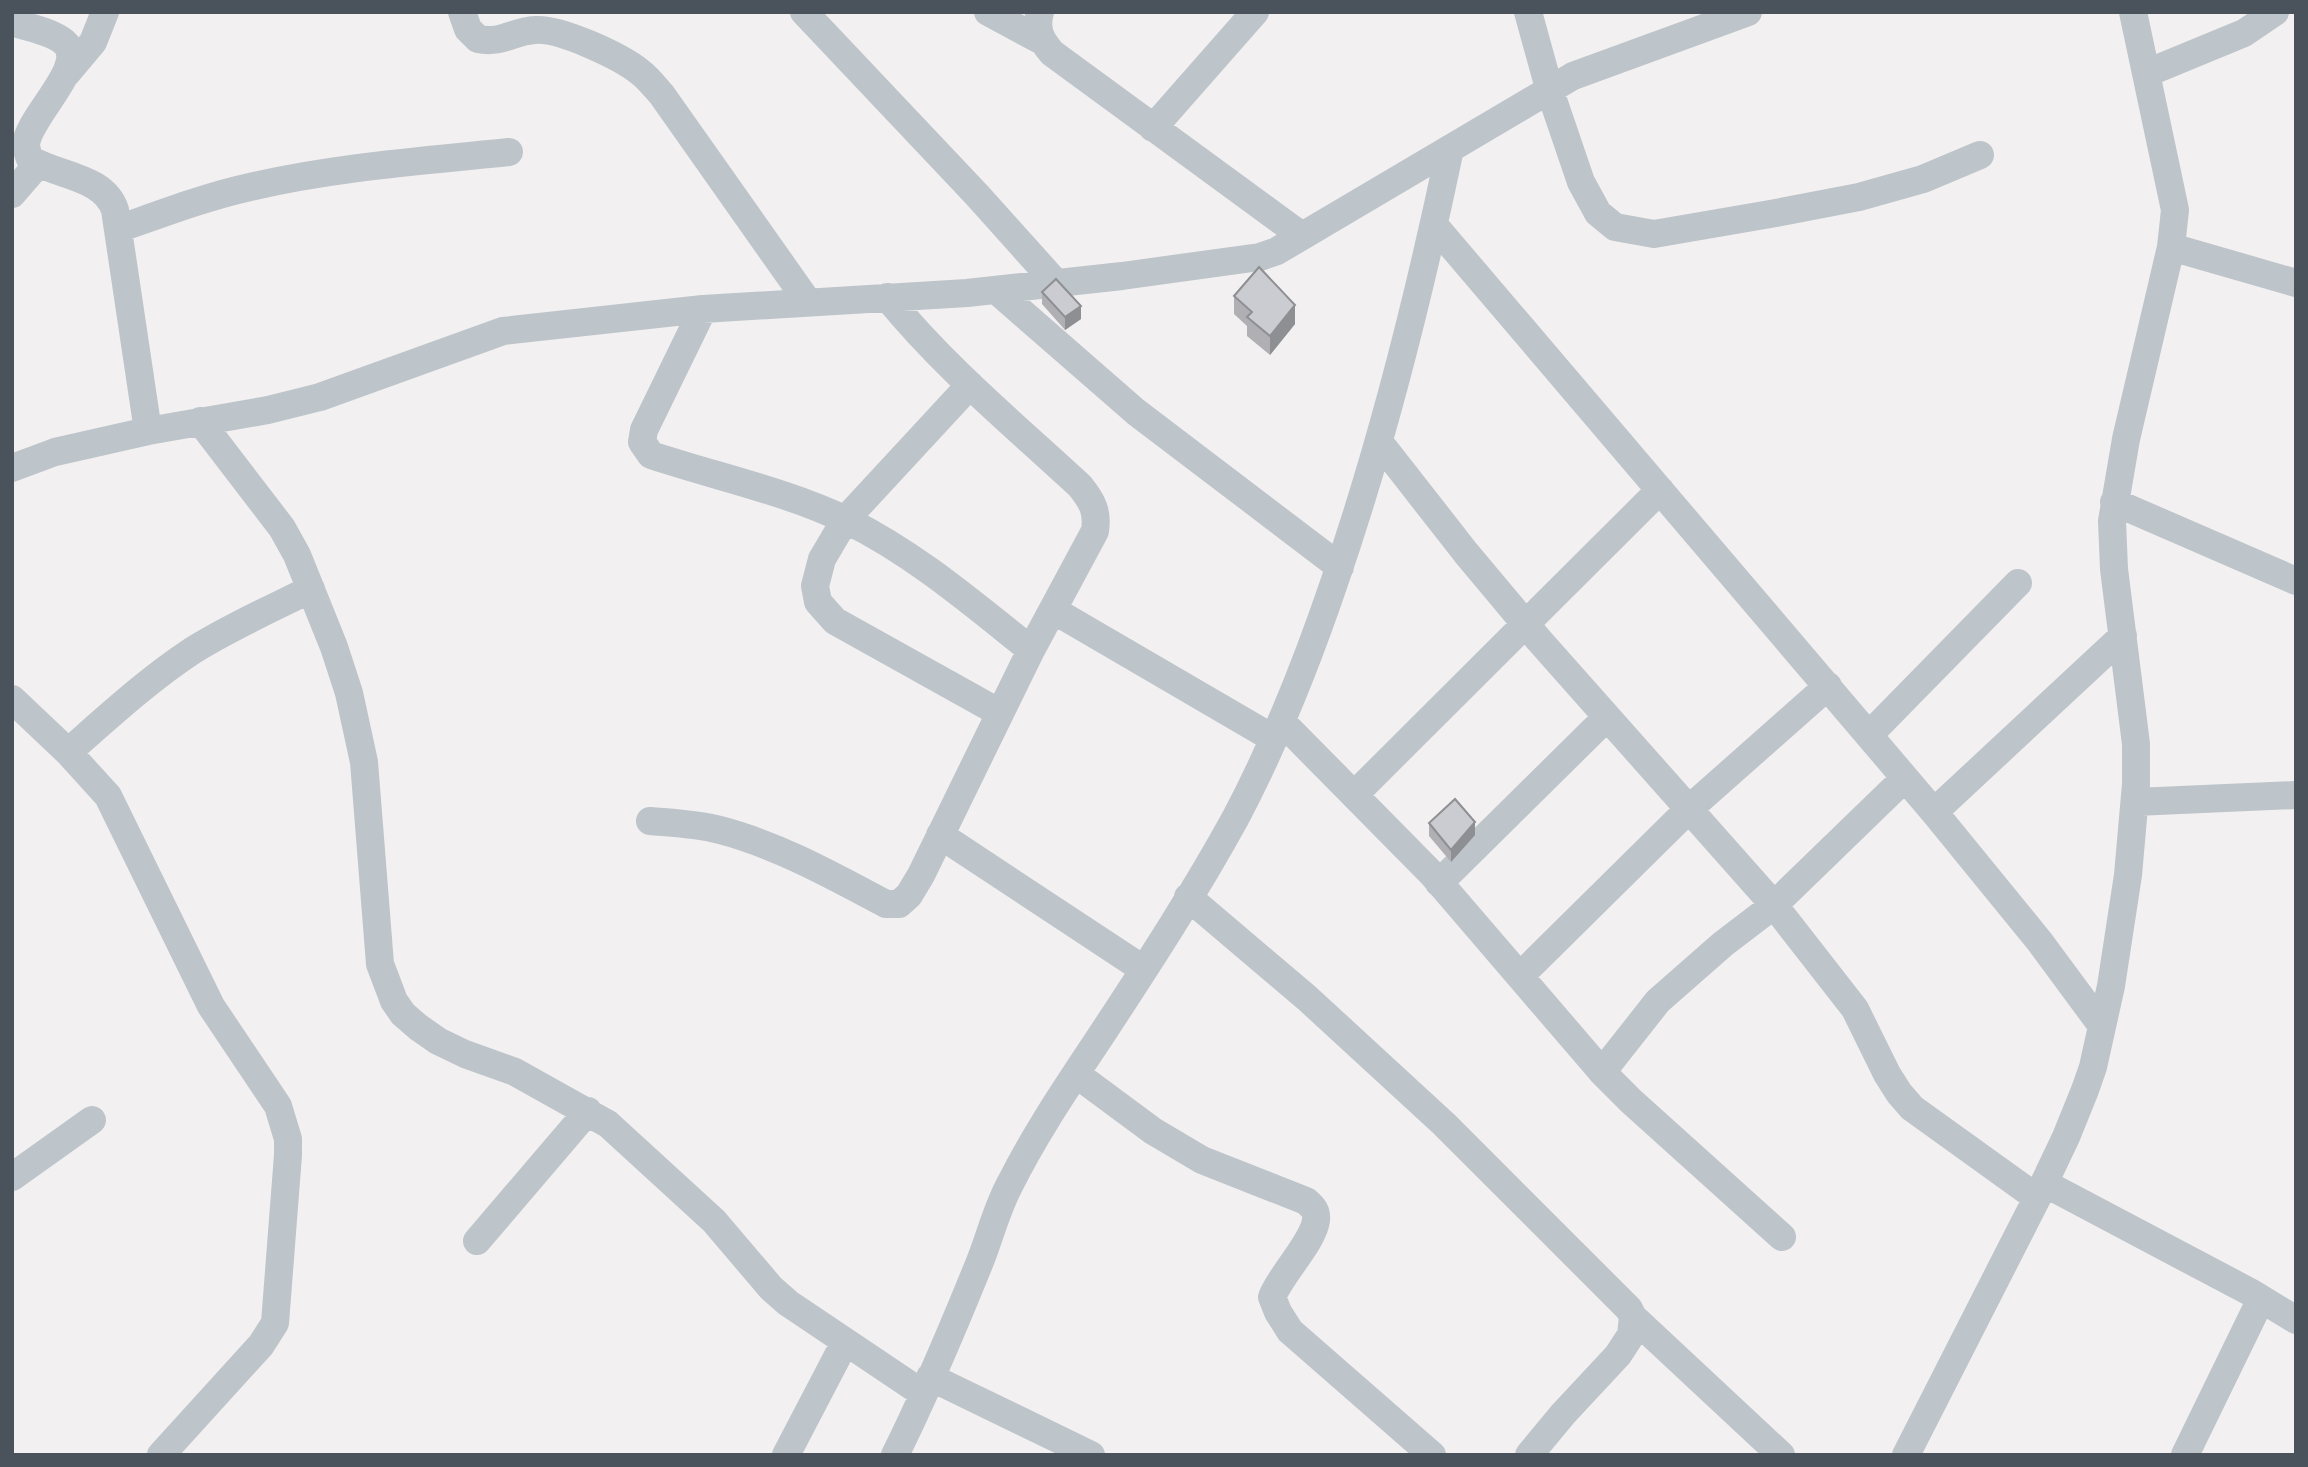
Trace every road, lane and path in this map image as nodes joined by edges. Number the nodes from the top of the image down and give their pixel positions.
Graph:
1 (105, 12) edge
2 (461, 12) edge
3 (804, 12) edge
4 (988, 12) edge
5 (1040, 12) edge
6 (1255, 12) edge
7 (1528, 12) edge
8 (1748, 12) edge
9 (2133, 12) edge
10 (2275, 12) edge
11 (12, 22) edge
12 (1042, 41) junction
13 (67, 73) junction
14 (2147, 73) junction
15 (1549, 88) junction
16 (1153, 128) junction
17 (1450, 149) junction
18 (509, 152) dead end
19 (1980, 155) dead end
20 (38, 164) junction
21 (12, 194) edge
22 (1434, 225) junction
23 (118, 229) junction
24 (1303, 236) junction
25 (2171, 247) junction
26 (1056, 283) junction
27 (2296, 283) edge
28 (996, 290) junction
29 (887, 297) junction
30 (808, 302) junction
31 (703, 309) junction
32 (970, 385) junction
33 (200, 421) junction
34 (148, 431) junction
35 (1380, 443) junction
36 (12, 468) edge
37 (1660, 490) junction
38 (2114, 502) junction
39 (845, 520) junction
40 (1340, 567) junction
41 (2296, 581) edge
42 (2018, 583) dead end
43 (311, 589) junction
44 (1053, 610) junction
45 (1525, 624) junction
46 (2123, 636) junction
47 (1031, 650) junction
48 (1828, 686) junction
49 (12, 699) edge
50 (1000, 713) junction
51 (1607, 717) junction
52 (1278, 731) junction
53 (1869, 735) junction
54 (68, 752) junction
55 (1905, 778) junction
56 (1354, 795) junction
57 (2296, 795) edge
58 (2135, 802) junction
59 (1689, 809) junction
60 (1934, 812) junction
61 (650, 821) dead end
62 (940, 835) junction
63 (1439, 883) junction
64 (1188, 897) junction
65 (1774, 905) junction
66 (1143, 969) junction
67 (1520, 976) junction
68 (2102, 1026) junction
69 (1602, 1072) junction
70 (1076, 1073) junction
71 (588, 1111) junction
72 (92, 1119) dead end
73 (12, 1177) edge
74 (2041, 1190) junction
75 (1782, 1237) dead end
76 (477, 1241) dead end
77 (2261, 1299) junction
78 (1633, 1318) junction
79 (2296, 1320) edge
80 (845, 1342) junction
81 (926, 1385) junction
82 (161, 1455) edge
83 (786, 1455) edge
84 (895, 1455) edge
85 (1091, 1455) edge
86 (1432, 1455) edge
87 (1529, 1455) edge
88 (1781, 1455) edge
89 (1906, 1455) edge
90 (2185, 1455) edge

1 - 13 street
2 - 30 street
3 - 26 street
4 - 12 street
5 - 12 street
6 - 16 street
7 - 15 street
8 - 15 street
9 - 14 street
10 - 14 street
11 - 13 street
12 - 16 street
13 - 20 street
14 - 25 street
15 - 17 street
15 - 19 street
16 - 24 street
17 - 22 street
17 - 24 street
18 - 23 street
20 - 21 street
20 - 23 street
22 - 35 street
22 - 37 street
23 - 34 street
24 - 26 street
25 - 27 street
25 - 38 street
26 - 28 street
28 - 29 street
28 - 40 street
29 - 30 street
29 - 32 street
30 - 31 street
31 - 33 street
31 - 39 street
32 - 39 street
32 - 44 street
33 - 34 street
33 - 43 street
34 - 36 street
35 - 40 street
35 - 45 street
37 - 45 street
37 - 48 street
38 - 41 street
38 - 46 street
39 - 47 street
39 - 50 street
40 - 52 street
42 - 53 street
43 - 54 street
43 - 71 street
44 - 47 street
44 - 52 street
45 - 51 street
45 - 56 street
46 - 58 street
46 - 60 street
47 - 50 street
48 - 53 street
48 - 59 street
49 - 54 street
50 - 62 street
51 - 59 street
51 - 63 street
52 - 56 street
52 - 64 street
53 - 55 street
54 - 82 street
55 - 60 street
55 - 65 street
56 - 63 street
57 - 58 street
58 - 68 street
59 - 65 street
59 - 67 street
60 - 68 street
61 - 62 street
62 - 66 street
63 - 67 street
64 - 66 street
64 - 78 street
65 - 69 street
65 - 74 street
66 - 70 street
67 - 69 street
68 - 74 street
69 - 75 street
70 - 81 street
70 - 86 street
71 - 76 street
71 - 80 street
72 - 73 street
74 - 77 street
74 - 89 street
77 - 79 street
77 - 90 street
78 - 87 street
78 - 88 street
80 - 81 street
80 - 83 street
81 - 84 street
81 - 85 street

